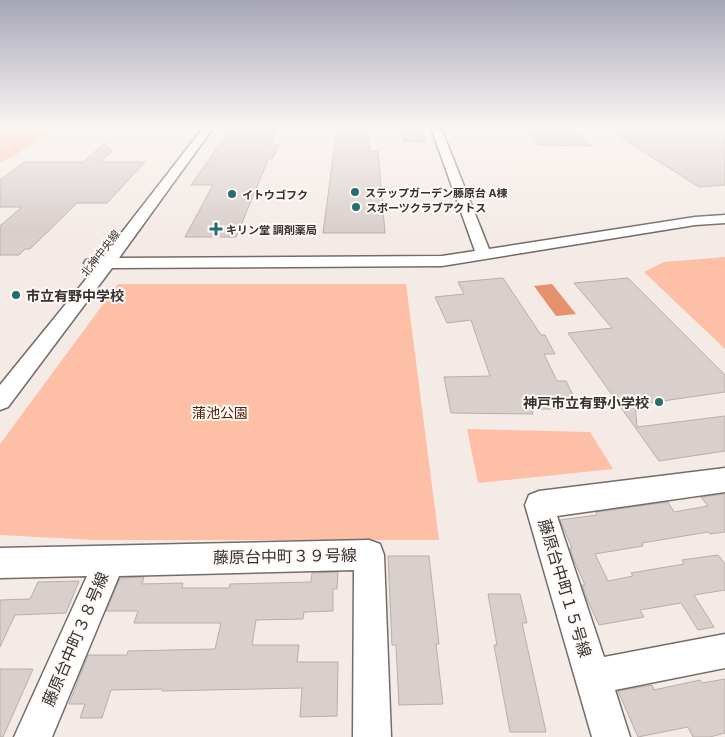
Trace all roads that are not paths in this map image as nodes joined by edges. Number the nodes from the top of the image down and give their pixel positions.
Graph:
1 (175, 162) edge
2 (180, 162) edge
3 (449, 162) edge
4 (725, 219) edge
5 (484, 255) junction
6 (100, 263) junction
7 (0, 377) edge
8 (0, 401) edge
9 (725, 480) edge
10 (110, 560) junction
11 (0, 563) edge
12 (725, 651) edge
13 (592, 678) junction
14 (33, 737) edge
15 (372, 737) edge
16 (611, 737) edge

1 - 6 street, 北神中央線
2 - 6 street
3 - 5 street
4 - 5 street
5 - 6 street
6 - 7 street, 北神中央線
6 - 8 street, 北神中央線
9 - 13 street, 藤原台中町１５号線
10 - 11 street, 藤原台中町３８号線
10 - 14 street, 藤原台中町３８号線
10 - 15 street, 藤原台中町３９号線
12 - 13 street
13 - 16 street, 藤原台中町１５号線

